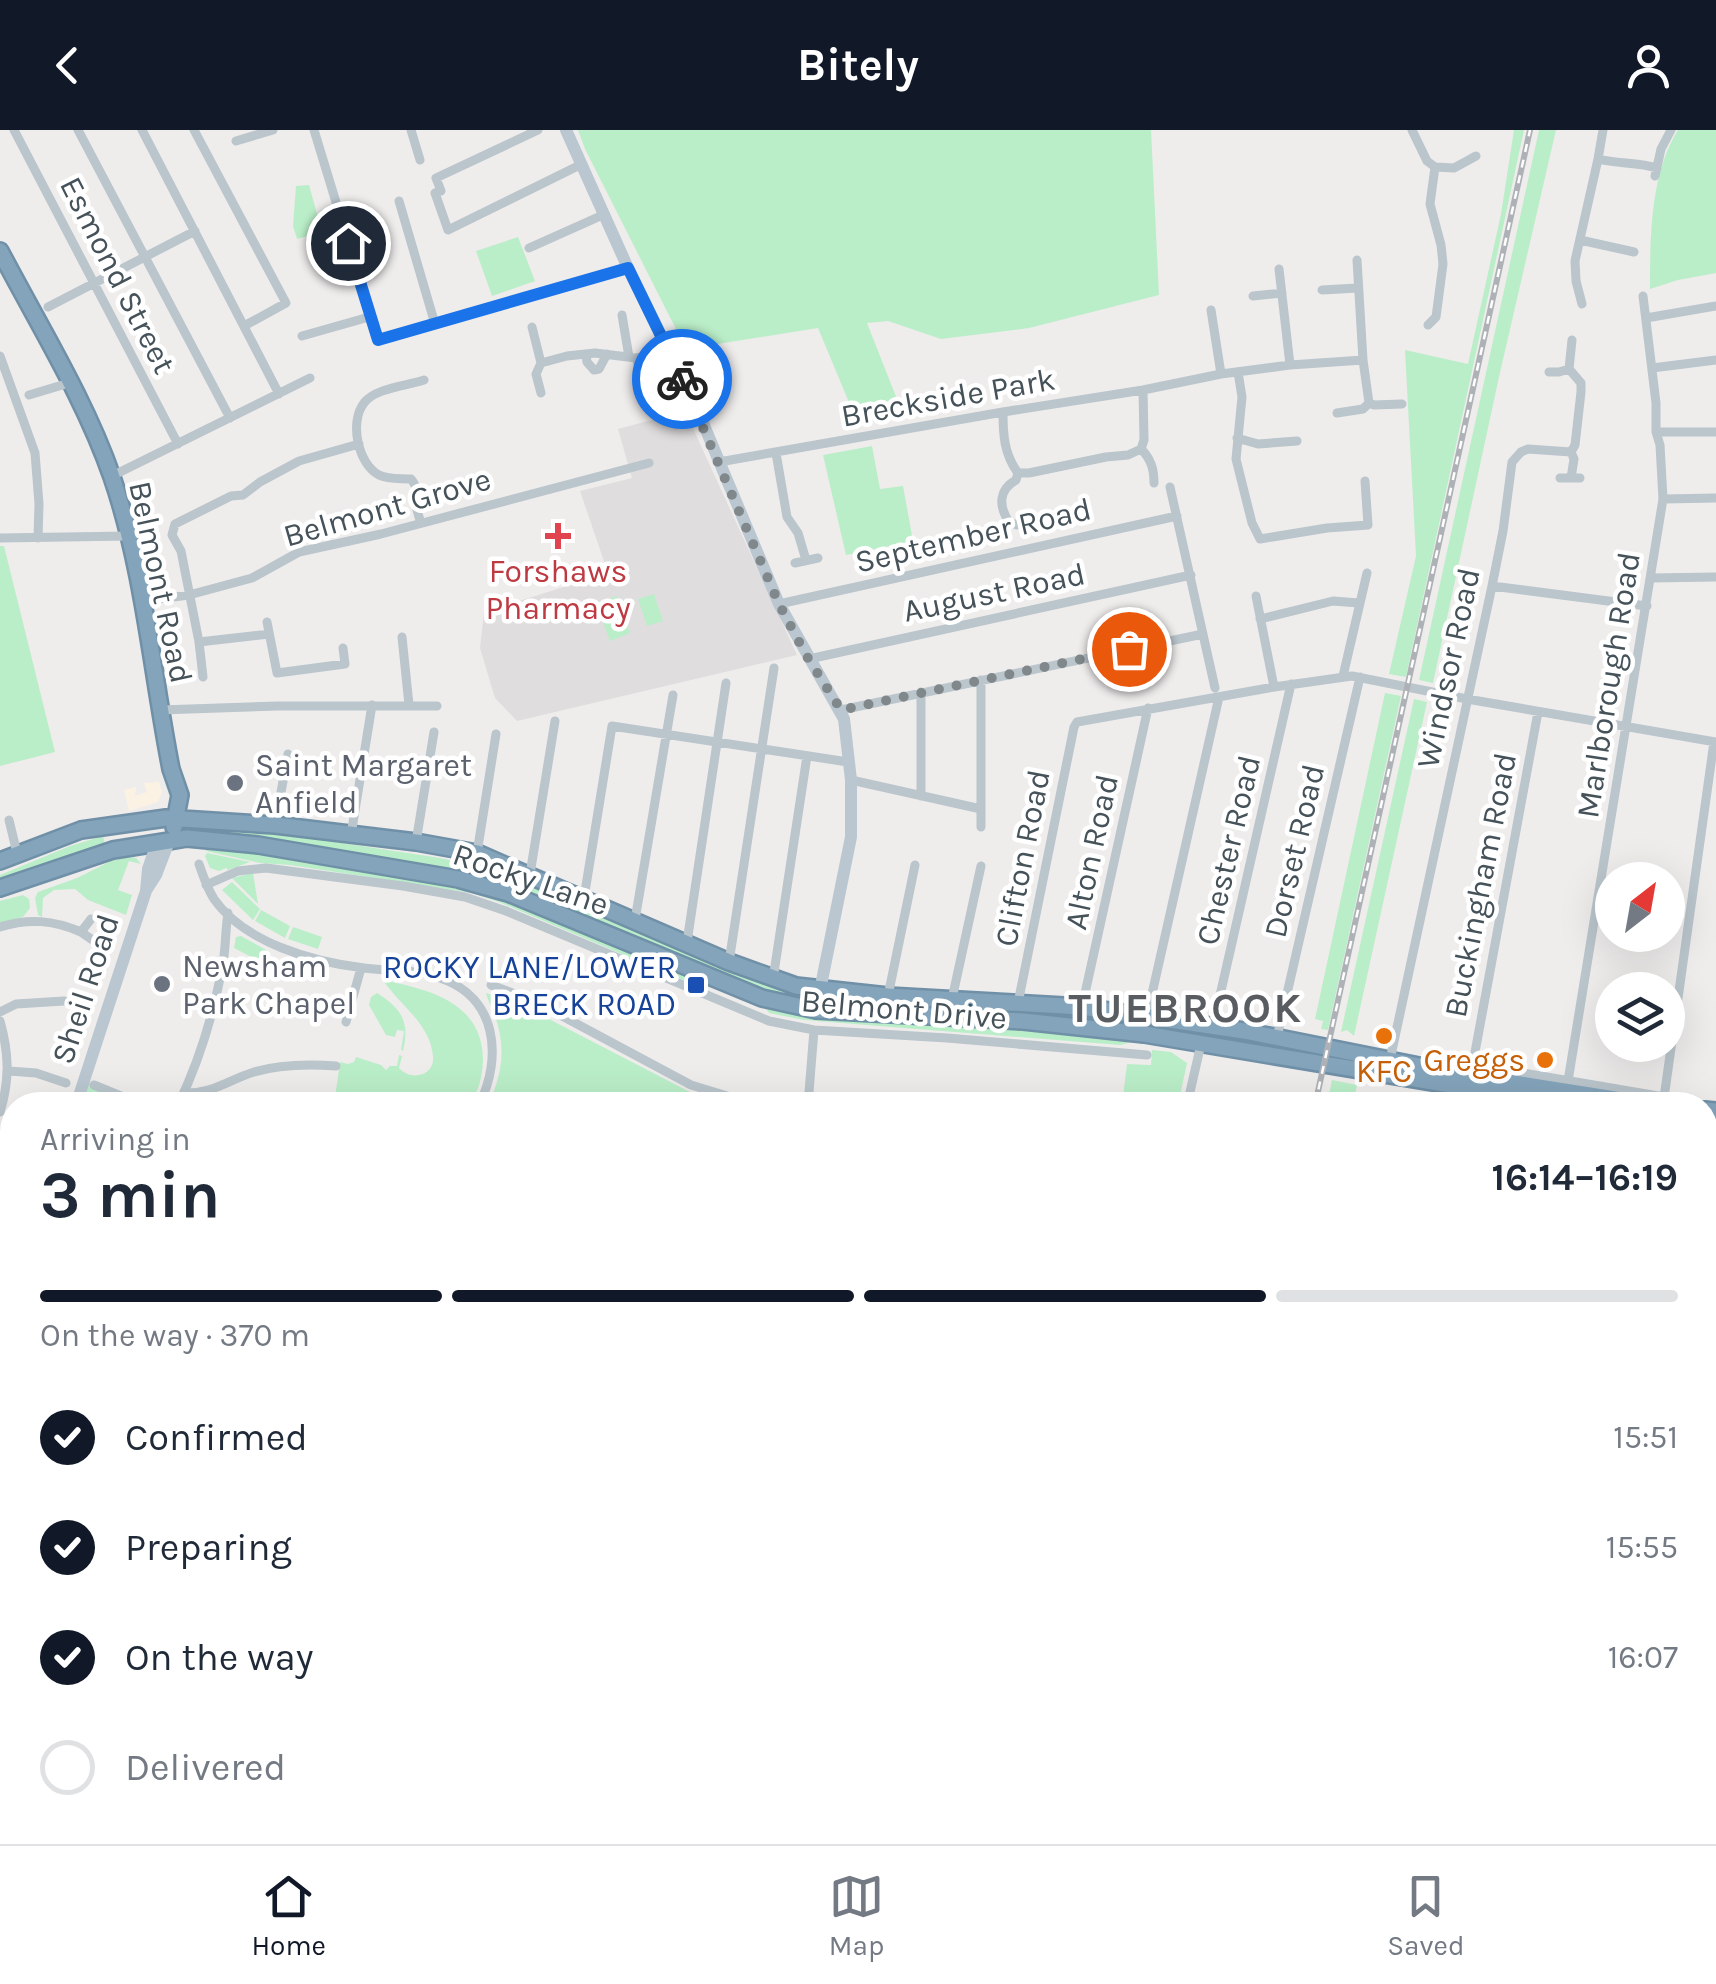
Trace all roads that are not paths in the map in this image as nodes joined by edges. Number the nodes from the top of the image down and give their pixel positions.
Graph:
1 (14, 130) edge
2 (78, 130) edge
3 (142, 130) edge
4 (194, 130) edge
5 (273, 130) edge
6 (314, 130) edge
7 (425, 130) edge
8 (538, 130) edge
9 (566, 130) edge
10 (1412, 130) edge
11 (1603, 130) edge
12 (1670, 130) edge
13 (412, 133) edge
14 (247, 134) edge
15 (236, 141) dead end
16 (1476, 156) dead end
17 (1598, 159) junction
18 (420, 160) dead end
19 (582, 164) junction
20 (1435, 167) junction
21 (400, 202) dead end
22 (605, 214) junction
23 (195, 231) junction
24 (1580, 240) junction
25 (528, 248) dead end
26 (146, 257) junction
27 (1357, 260) dead end
28 (2, 261) edge
29 (1622, 264) dead end
30 (628, 268) junction
31 (1279, 269) dead end
32 (94, 283) junction
33 (1358, 288) junction
34 (1322, 290) dead end
35 (1578, 291) junction
36 (1282, 293) junction
37 (1566, 294) dead end
38 (1253, 296) dead end
39 (1643, 296) dead end
40 (1582, 304) dead end
41 (1716, 306) edge
42 (48, 307) dead end
43 (1210, 310) dead end
44 (622, 315) dead end
45 (369, 316) junction
46 (1646, 318) junction
47 (1448, 322) dead end
48 (436, 324) junction
49 (244, 326) junction
50 (532, 327) dead end
51 (302, 336) dead end
52 (1572, 340) dead end
53 (666, 344) junction
54 (586, 354) junction
55 (607, 354) junction
56 (0, 356) edge
57 (633, 357) junction
58 (1363, 360) junction
59 (1716, 360) edge
60 (542, 363) junction
61 (1290, 365) junction
62 (1652, 368) junction
63 (1569, 369) junction
64 (1238, 372) junction
65 (1549, 372) dead end
66 (1221, 374) junction
67 (310, 378) dead end
68 (424, 380) dead end
69 (69, 383) junction
70 (1143, 390) junction
71 (542, 393) dead end
72 (279, 394) junction
73 (29, 395) dead end
74 (650, 397) dead end
75 (1369, 403) junction
76 (1402, 404) dead end
77 (1003, 412) junction
78 (1337, 413) dead end
79 (230, 418) junction
80 (1656, 432) junction
81 (1716, 432) edge
82 (1237, 438) junction
83 (1297, 441) dead end
84 (178, 444) junction
85 (359, 444) junction
86 (1141, 450) junction
87 (1571, 452) junction
88 (776, 453) junction
89 (649, 462) dead end
90 (719, 462) junction
91 (1018, 473) junction
92 (112, 476) junction
93 (1570, 478) dead end
94 (1365, 481) dead end
95 (1154, 483) dead end
96 (1170, 487) dead end
97 (1716, 498) edge
98 (1663, 499) junction
99 (1177, 516) junction
100 (420, 523) junction
101 (1018, 525) dead end
102 (128, 536) junction
103 (0, 538) edge
104 (38, 538) junction
105 (795, 563) dead end
106 (1366, 573) dead end
107 (1190, 575) junction
108 (1651, 578) junction
109 (1716, 578) edge
110 (1492, 586) junction
111 (189, 595) junction
112 (1256, 596) dead end
113 (141, 601) junction
114 (779, 604) junction
115 (1359, 604) junction
116 (1646, 606) junction
117 (1260, 619) junction
118 (267, 622) dead end
119 (269, 634) junction
120 (1203, 634) junction
121 (402, 638) dead end
122 (199, 642) junction
123 (343, 648) dead end
124 (809, 659) junction
125 (774, 668) dead end
126 (1343, 676) junction
127 (203, 677) dead end
128 (1360, 677) junction
129 (981, 680) junction
130 (726, 682) dead end
131 (1290, 684) junction
132 (1274, 687) junction
133 (921, 692) junction
134 (1217, 692) junction
135 (673, 695) dead end
136 (1467, 700) junction
137 (372, 705) junction
138 (409, 705) junction
139 (437, 706) dead end
140 (1148, 708) junction
141 (160, 710) junction
142 (841, 710) junction
143 (1538, 712) junction
144 (555, 721) dead end
145 (1627, 727) junction
146 (434, 732) dead end
147 (496, 734) dead end
148 (667, 734) junction
149 (717, 742) junction
150 (1715, 742) edge
151 (762, 749) junction
152 (288, 754) dead end
153 (807, 756) junction
154 (848, 762) junction
155 (851, 780) junction
156 (921, 796) junction
157 (981, 808) junction
158 (172, 818) junction
159 (9, 820) dead end
160 (275, 825) junction
161 (982, 827) dead end
162 (351, 836) junction
163 (163, 842) junction
164 (416, 842) junction
165 (17, 853) junction
166 (477, 853) junction
167 (0, 861) edge
168 (199, 864) dead end
169 (915, 865) dead end
170 (981, 866) dead end
171 (530, 874) junction
172 (206, 885) junction
173 (0, 888) edge
174 (584, 898) junction
175 (228, 913) junction
176 (91, 919) dead end
177 (635, 920) junction
178 (0, 928) edge
179 (81, 932) junction
180 (94, 941) dead end
181 (686, 942) junction
182 (728, 962) junction
183 (361, 968) junction
184 (773, 979) junction
185 (490, 985) dead end
186 (820, 989) junction
187 (888, 996) junction
188 (952, 999) junction
189 (64, 1000) dead end
190 (49, 1003) junction
191 (1018, 1003) junction
192 (1082, 1007) junction
193 (816, 1010) junction
194 (0, 1012) edge
195 (1147, 1016) junction
196 (50, 1018) dead end
197 (0, 1021) edge
198 (346, 1022) dead end
199 (1214, 1026) junction
200 (814, 1030) junction
201 (1277, 1037) junction
202 (1201, 1044) junction
203 (1147, 1055) dead end
204 (1390, 1060) junction
205 (336, 1066) dead end
206 (9, 1071) junction
207 (44, 1076) junction
208 (1568, 1081) junction
209 (66, 1083) dead end
210 (94, 1085) dead end
211 (1465, 1086) edge
212 (40, 1089) dead end
213 (6, 1092) edge
214 (80, 1092) edge
215 (111, 1092) edge
216 (184, 1092) edge
217 (206, 1092) edge
218 (486, 1092) edge
219 (716, 1092) edge
220 (808, 1092) edge
221 (1190, 1092) edge
222 (1498, 1092) edge
223 (1538, 1092) edge
224 (1616, 1092) edge
225 (1662, 1092) edge

1 - 32 street, Esmond Street
2 - 26 street
3 - 23 street
4 - 49 street
5 - 14 street
6 - 45 street
7 - 13 street
8 - 19 street
9 - 19 street
10 - 20 street
11 - 17 street
12 - 17 street
13 - 18 street
14 - 15 street
16 - 20 street
17 - 24 street
19 - 22 street
20 - 47 street
21 - 48 street
22 - 25 street
22 - 30 street
23 - 26 street
23 - 49 street
24 - 29 street
24 - 35 street
26 - 32 street
26 - 79 street
27 - 33 street
28 - 69 highway, Belmont Road
30 - 48 street
30 - 53 street
31 - 36 street
32 - 42 street
32 - 84 street, Esmond Street
33 - 34 street
33 - 58 street
35 - 37 street
35 - 40 street
36 - 38 street
36 - 61 street
39 - 46 street, Marlborough Road
41 - 46 street
43 - 66 street
44 - 57 street
45 - 48 street
45 - 51 street
46 - 62 street, Marlborough Road
49 - 72 street
50 - 60 street
52 - 63 street
53 - 57 street
53 - 90 street
54 - 55 street
54 - 55 street
54 - 60 street
55 - 57 street
56 - 104 street
57 - 74 street
58 - 61 street, Breckside Park
58 - 75 street
59 - 62 street
60 - 71 street
61 - 64 street, Breckside Park
62 - 80 street, Marlborough Road
63 - 65 street
63 - 87 street
64 - 66 street, Breckside Park
64 - 82 street
66 - 70 street, Breckside Park
67 - 72 street
68 - 85 street
69 - 73 street
69 - 92 highway, Belmont Road
70 - 77 street, Breckside Park
70 - 86 street
72 - 79 street
75 - 76 street
75 - 78 street
77 - 88 street, Breckside Park
77 - 91 street
79 - 84 street
80 - 81 street
80 - 98 street, Marlborough Road
82 - 83 street
82 - 94 street
84 - 92 street
85 - 100 street
85 - 111 street
86 - 91 street
86 - 95 street
87 - 93 street
87 - 110 street, Windsor Road
88 - 90 street, Breckside Park
88 - 105 street
89 - 100 street, Belmont Grove
90 - 114 street
91 - 101 street
92 - 102 highway, Belmont Road
96 - 99 street
97 - 98 street
98 - 108 street, Marlborough Road
99 - 107 street
99 - 114 street, September Road
100 - 111 street, Belmont Grove
102 - 104 street
102 - 113 highway, Belmont Road
103 - 104 street
106 - 115 street
107 - 120 street
107 - 124 street, August Road
108 - 109 street
108 - 116 street, Marlborough Road
110 - 116 street
110 - 136 street, Windsor Road
111 - 113 street, Belmont Grove
111 - 122 street
112 - 117 street
113 - 141 highway, Belmont Road
114 - 124 street
115 - 117 street
115 - 126 street
116 - 145 street, Marlborough Road
117 - 132 street
118 - 119 street
119 - 122 street
119 - 123 street
120 - 129 street
120 - 134 street
121 - 138 street
122 - 127 street
124 - 142 street
125 - 151 street
126 - 128 street
126 - 131 street
128 - 136 street
128 - 201 street, Dorset Road
129 - 133 street
129 - 157 street
130 - 149 street
131 - 132 street
131 - 199 street, Chester Road
132 - 134 street
133 - 142 street
133 - 156 street
134 - 140 street
134 - 195 street
135 - 148 street
136 - 143 street
136 - 204 street, Windsor Road
137 - 138 street
137 - 141 street
137 - 162 street
138 - 139 street
140 - 191 street, Clifton Road
140 - 192 street, Alton Road
141 - 158 highway, Belmont Road
142 - 154 street
143 - 145 street
143 - 211 street, Buckingham Road
144 - 171 street
145 - 150 street
145 - 208 street, Marlborough Road
146 - 164 street
147 - 166 street
148 - 149 street
148 - 174 street
148 - 177 street
149 - 151 street
149 - 181 street
150 - 225 street
151 - 153 street
151 - 182 street
152 - 160 street
153 - 154 street
153 - 184 street
154 - 155 street
155 - 156 street
155 - 186 street
156 - 157 street
157 - 161 street
158 - 160 highway, Rocky Lane
158 - 163 highway, Belmont Road
158 - 165 highway, Rocky Lane
159 - 165 street
160 - 162 highway, Rocky Lane
162 - 164 highway, Rocky Lane
163 - 173 highway, Rocky Lane
163 - 193 highway, Rocky Lane
163 - 214 street, Sheil Road
164 - 166 highway, Rocky Lane
165 - 167 highway, Rocky Lane
166 - 171 highway, Rocky Lane
168 - 172 street
169 - 187 street
170 - 188 street
171 - 174 highway, Rocky Lane
172 - 175 street
172 - 200 street, Belmont Drive
174 - 177 highway, Rocky Lane
175 - 183 street
175 - 216 street
176 - 179 street
177 - 181 highway, Rocky Lane
178 - 179 street
179 - 180 street
181 - 182 highway, Rocky Lane
182 - 184 highway, Rocky Lane
183 - 198 street
183 - 218 street
184 - 186 highway, Rocky Lane
185 - 219 street
186 - 187 highway, Rocky Lane
186 - 193 street
187 - 188 highway, Rocky Lane
188 - 191 highway, Rocky Lane
189 - 190 street
190 - 194 street
190 - 196 street
191 - 192 highway, Rocky Lane
192 - 195 highway, Rocky Lane
193 - 202 highway, Rocky Lane
195 - 199 highway, Rocky Lane
197 - 206 street
199 - 201 highway, Rocky Lane
199 - 202 highway
200 - 203 street, Belmont Drive
200 - 220 street
201 - 204 highway, Rocky Lane
202 - 211 highway, Rocky Lane
202 - 221 street
204 - 211 highway, Rocky Lane
205 - 217 street
206 - 207 street
206 - 213 street
207 - 209 street
207 - 212 street
208 - 211 street
208 - 224 street
210 - 215 street
211 - 222 highway
211 - 223 highway

